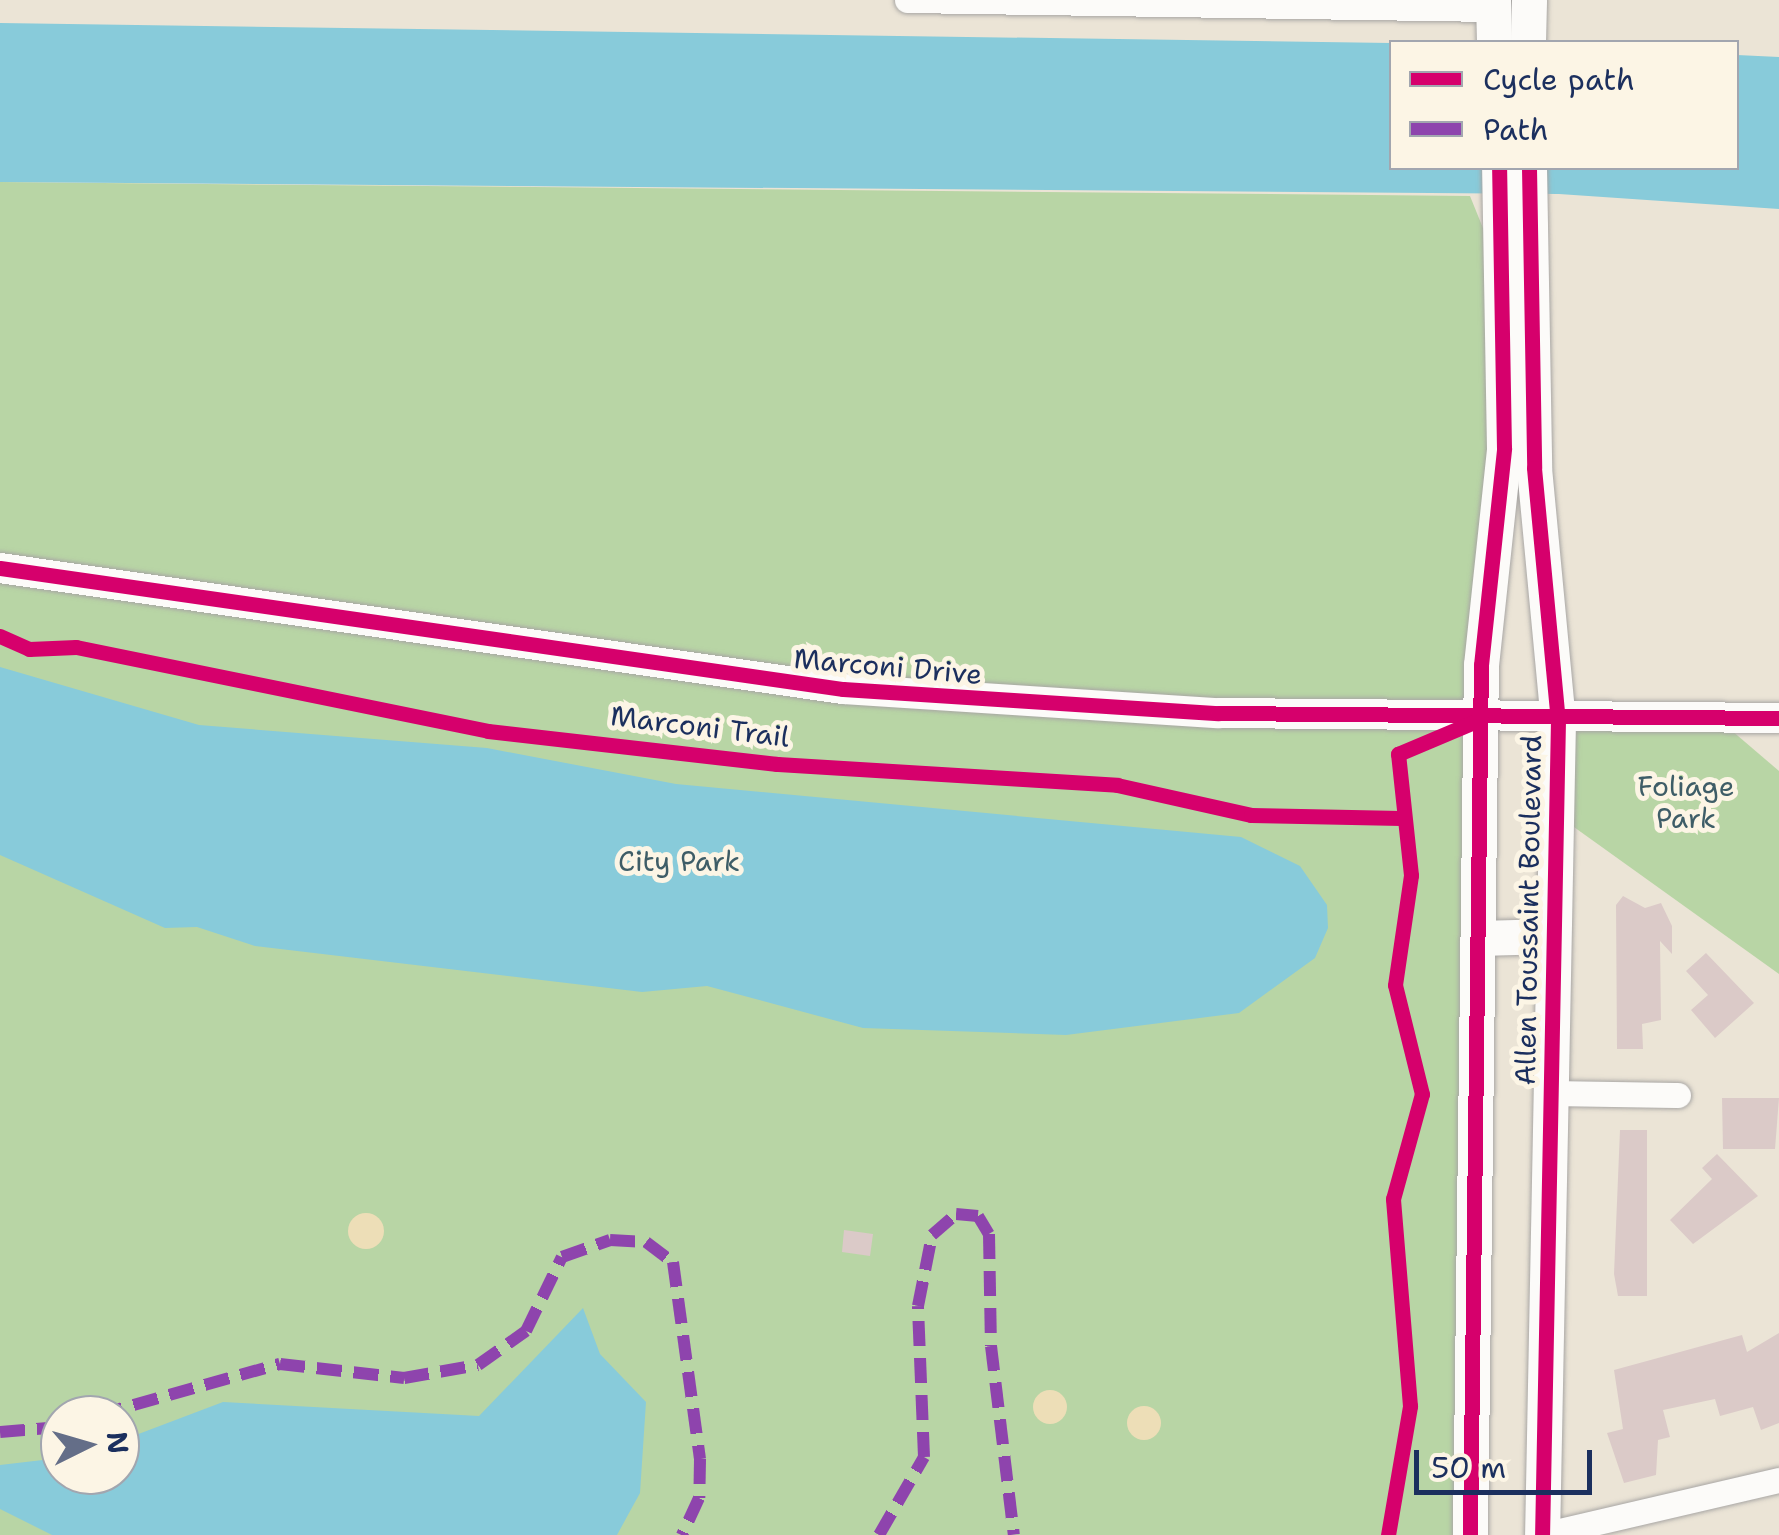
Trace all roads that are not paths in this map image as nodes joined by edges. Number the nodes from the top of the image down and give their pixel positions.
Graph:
1 (907, 0) edge
2 (1508, 20) edge
3 (1499, 170) edge
4 (1529, 170) edge
5 (1515, 219) junction
6 (0, 568) edge
7 (1779, 718) edge
8 (1480, 719) junction
9 (1558, 720) junction
10 (1551, 936) junction
11 (1479, 938) junction
12 (1548, 1093) junction
13 (1678, 1095) dead end
14 (1779, 1480) edge
15 (1470, 1535) edge
16 (1542, 1535) edge

1 - 2 street
3 - 5 main road, Allen Toussaint Boulevard
4 - 5 main road, Allen Toussaint Boulevard
5 - 8 main road, Allen Toussaint Boulevard
5 - 9 main road, Allen Toussaint Boulevard
6 - 8 street, Marconi Drive
7 - 9 street, Marconi Drive
8 - 9 street, Marconi Drive
8 - 11 main road, Allen Toussaint Boulevard
9 - 10 main road, Allen Toussaint Boulevard
10 - 11 main road
10 - 12 main road, Allen Toussaint Boulevard
11 - 15 main road, Allen Toussaint Boulevard
12 - 13 street
12 - 16 main road, Allen Toussaint Boulevard
14 - 16 street

